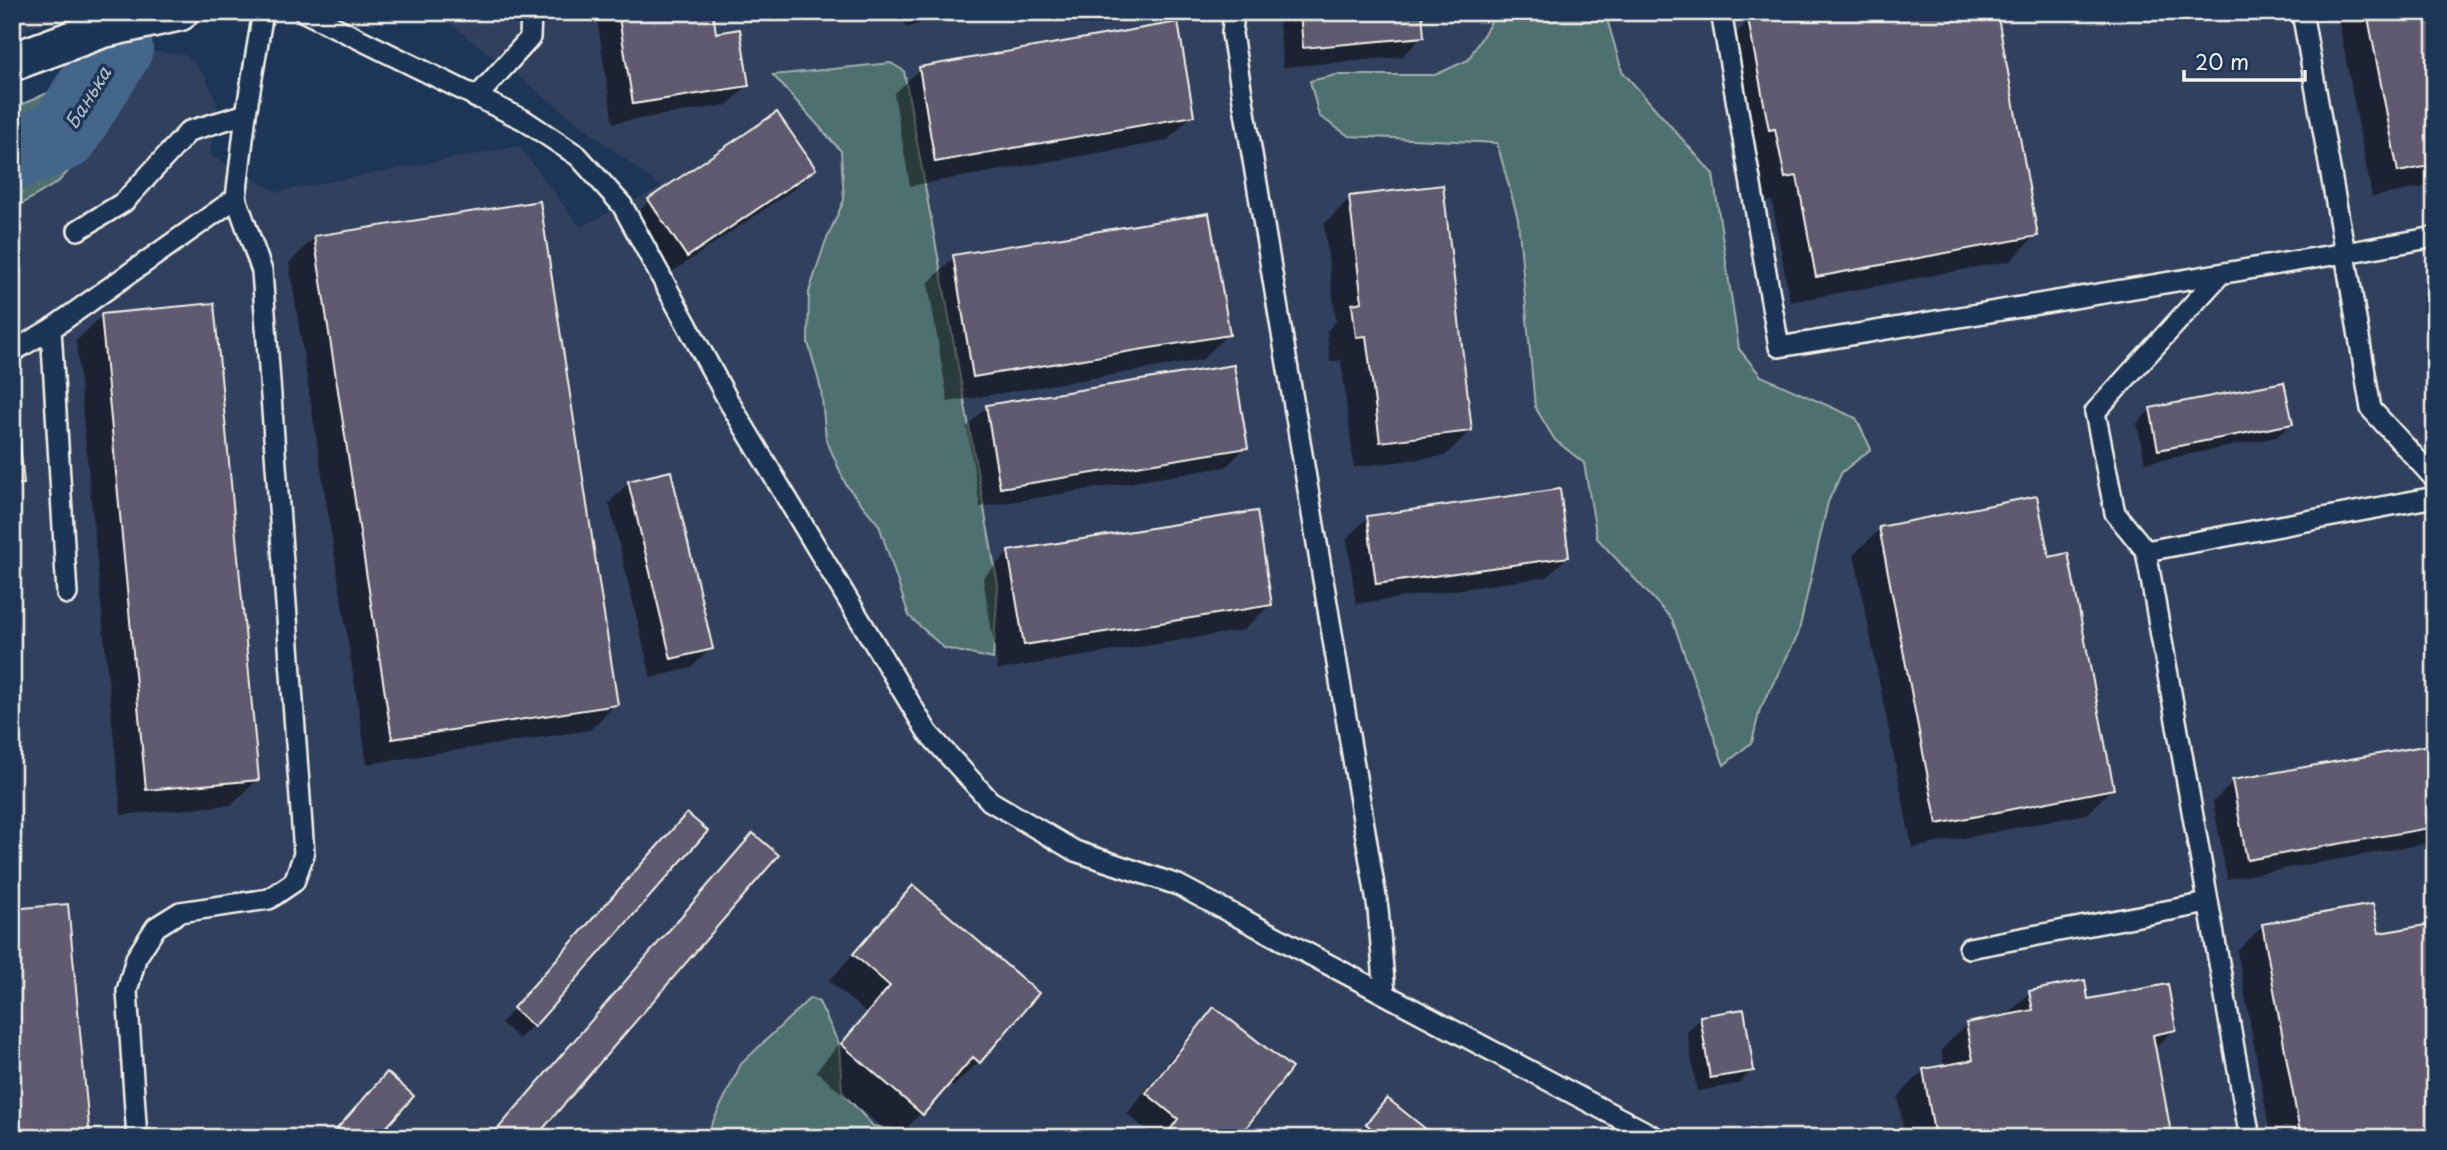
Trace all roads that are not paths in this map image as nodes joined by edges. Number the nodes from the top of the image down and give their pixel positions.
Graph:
1 (263, 12) edge
2 (303, 12) edge
3 (531, 12) edge
4 (1234, 12) edge
5 (1721, 12) edge
6 (2302, 12) edge
7 (164, 14) edge
8 (12, 62) edge
9 (476, 98) junction
10 (246, 114) junction
11 (236, 198) junction
12 (78, 230) dead end
13 (2435, 237) edge
14 (2345, 253) junction
15 (2218, 277) junction
16 (51, 329) junction
17 (12, 352) edge
18 (2435, 479) edge
19 (2435, 496) edge
20 (2146, 551) junction
21 (67, 594) dead end
22 (2208, 903) junction
23 (1969, 948) dead end
24 (1385, 994) junction
25 (137, 1138) edge
26 (1657, 1138) edge
27 (2250, 1138) edge

1 - 10 lane
2 - 9 lane
3 - 9 lane
4 - 24 lane
5 - 15 lane
6 - 14 lane
7 - 8 street
9 - 24 lane
10 - 11 lane
10 - 12 lane
11 - 16 lane
11 - 25 lane
13 - 14 lane
14 - 15 lane
14 - 18 lane
15 - 20 lane
16 - 17 lane
16 - 21 lane
19 - 20 lane
20 - 22 lane
22 - 23 lane
22 - 27 lane
24 - 26 lane

